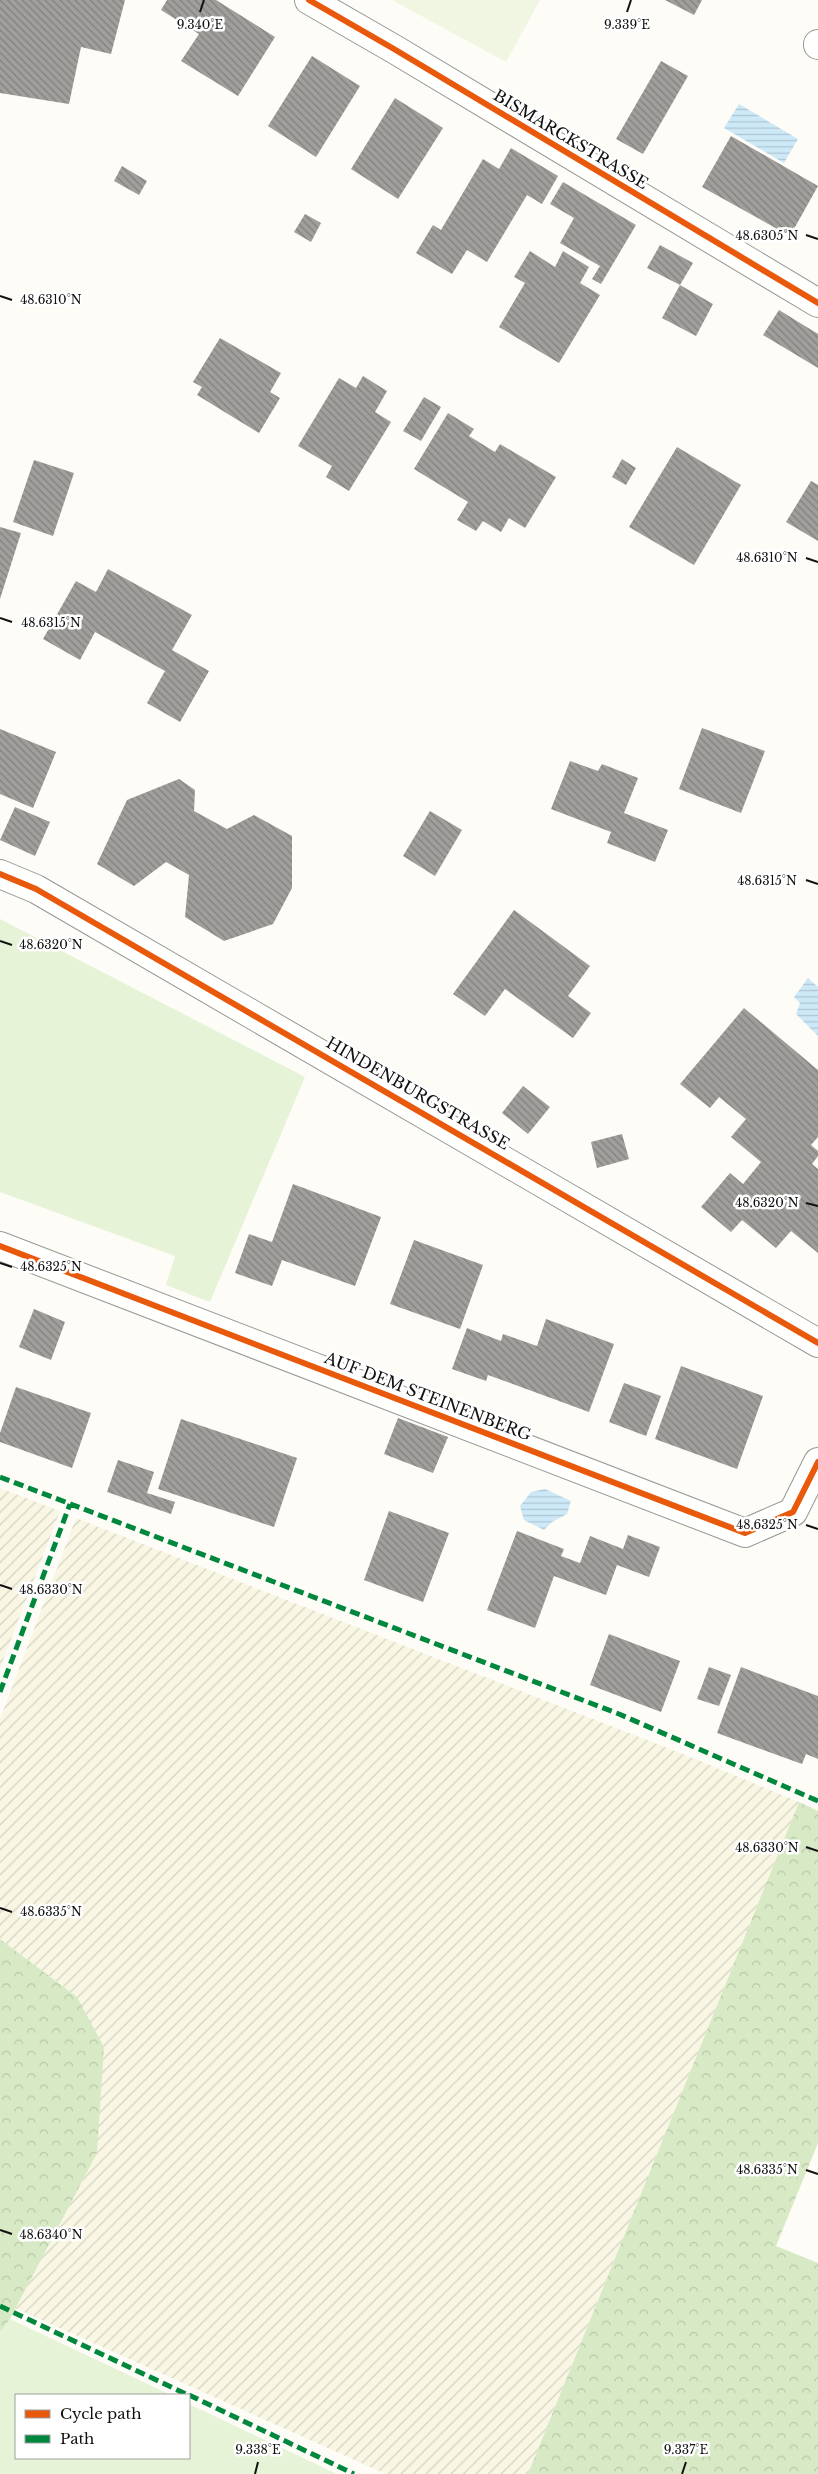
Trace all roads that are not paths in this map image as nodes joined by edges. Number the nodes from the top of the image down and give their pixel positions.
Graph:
1 (309, 0) edge
2 (818, 303) edge
3 (0, 874) edge
4 (0, 1246) edge
5 (818, 1343) edge
6 (818, 1462) edge

1 - 2 street, BISMARCKSTRASSE
3 - 5 street, HINDENBURGSTRASSE
4 - 6 street, AUF DEM STEINENBERG

